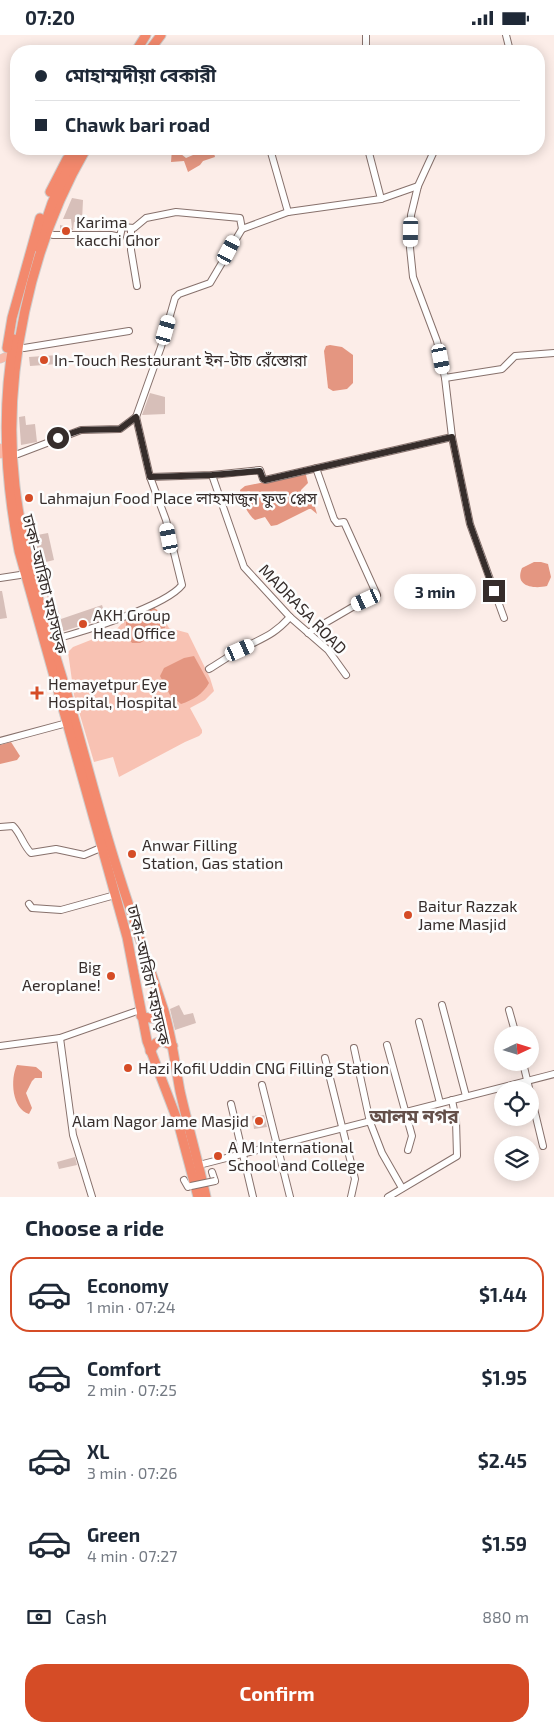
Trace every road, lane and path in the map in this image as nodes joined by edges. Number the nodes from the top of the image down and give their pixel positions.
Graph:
1 (69, 155) edge
2 (73, 155) edge
3 (83, 155) edge
4 (84, 155) edge
5 (272, 155) edge
6 (370, 155) edge
7 (432, 155) edge
8 (418, 186) junction
9 (381, 199) junction
10 (288, 212) junction
11 (132, 228) junction
12 (242, 229) junction
13 (53, 235) junction
14 (137, 286) dead end
15 (129, 331) dead end
16 (24, 347) junction
17 (554, 353) edge
18 (2, 358) edge
19 (444, 378) junction
20 (136, 417) junction
21 (452, 437) junction
22 (0, 451) edge
23 (18, 454) junction
24 (316, 468) junction
25 (212, 475) junction
26 (150, 477) junction
27 (20, 575) junction
28 (0, 578) edge
29 (290, 617) junction
30 (504, 618) dead end
31 (308, 633) junction
32 (55, 639) junction
33 (209, 669) dead end
34 (346, 675) dead end
35 (61, 688) junction
36 (67, 723) junction
37 (0, 741) edge
38 (0, 827) edge
39 (103, 847) junction
40 (115, 895) junction
41 (28, 904) dead end
42 (442, 1005) dead end
43 (163, 1010) junction
44 (509, 1010) dead end
45 (140, 1013) junction
46 (419, 1022) dead end
47 (513, 1026) edge
48 (60, 1038) junction
49 (386, 1045) dead end
50 (0, 1046) edge
51 (173, 1046) junction
52 (354, 1048) dead end
53 (150, 1051) junction
54 (326, 1058) dead end
55 (525, 1071) edge
56 (554, 1074) edge
57 (528, 1081) joint
58 (262, 1085) dead end
59 (494, 1089) edge
60 (466, 1096) junction
61 (452, 1100) junction
62 (440, 1103) junction
63 (231, 1104) dead end
64 (406, 1112) junction
65 (370, 1122) junction
66 (538, 1126) edge
67 (342, 1128) junction
68 (277, 1145) junction
69 (543, 1146) dead end
70 (408, 1150) dead end
71 (242, 1154) junction
72 (199, 1165) junction
73 (212, 1172) dead end
74 (184, 1180) dead end
75 (402, 1188) junction
76 (92, 1197) edge
77 (198, 1197) edge
78 (206, 1197) edge
79 (253, 1197) edge
80 (290, 1197) edge
81 (351, 1197) edge
82 (388, 1197) edge

1 - 18 highway
2 - 35 highway, ঢাকা-আরিচা মহাসড়ক
3 - 35 highway, ঢাকা-আরিচা মহাসড়ক
4 - 13 highway
5 - 10 street
6 - 9 street
7 - 8 street
8 - 9 street
8 - 19 street
9 - 10 street
10 - 12 street
11 - 12 street
11 - 13 street
11 - 14 street
12 - 20 street
13 - 16 highway
15 - 16 street
16 - 23 highway
17 - 19 street
18 - 22 highway
19 - 21 street
20 - 23 street
20 - 26 street
21 - 24 street
21 - 30 street
22 - 27 highway
23 - 32 highway
24 - 25 street
24 - 31 street
25 - 26 street
25 - 29 street, MADRASA ROAD
26 - 32 street
27 - 28 street
27 - 35 highway
29 - 31 street, MADRASA ROAD
29 - 33 street
31 - 34 street, MADRASA ROAD
32 - 35 highway
35 - 36 highway, ঢাকা-আরিচা মহাসড়ক
35 - 43 highway, ঢাকা-আরিচা মহাসড়ক
36 - 37 street
36 - 39 highway, ঢাকা-আরিচা মহাসড়ক
38 - 39 street
39 - 40 highway, ঢাকা-আরিচা মহাসড়ক
40 - 41 street
40 - 45 highway, ঢাকা-আরিচা মহাসড়ক
42 - 60 street
43 - 45 highway
43 - 51 highway, ঢাকা-আরিচা মহাসড়ক
44 - 47 street
45 - 48 street
45 - 53 highway, ঢাকা-আরিচা মহাসড়ক
46 - 62 street
48 - 50 street
48 - 76 street
49 - 64 street
51 - 53 highway
51 - 72 highway, ঢাকা-আরিচা মহাসড়ক
52 - 65 street
53 - 77 highway, ঢাকা-আরিচা মহাসড়ক
54 - 67 street
55 - 57 street
56 - 57 street
58 - 68 street
59 - 60 street
60 - 61 street
61 - 62 street
61 - 75 street
62 - 64 street
63 - 71 street
64 - 65 street
64 - 70 street
65 - 67 street
65 - 75 street
66 - 69 street
67 - 68 street
67 - 81 street
68 - 71 street
68 - 80 street
71 - 72 street
71 - 79 street
72 - 78 highway, ঢাকা-আরিচা মহাসড়ক
73 - 74 street, bridge
75 - 82 street

